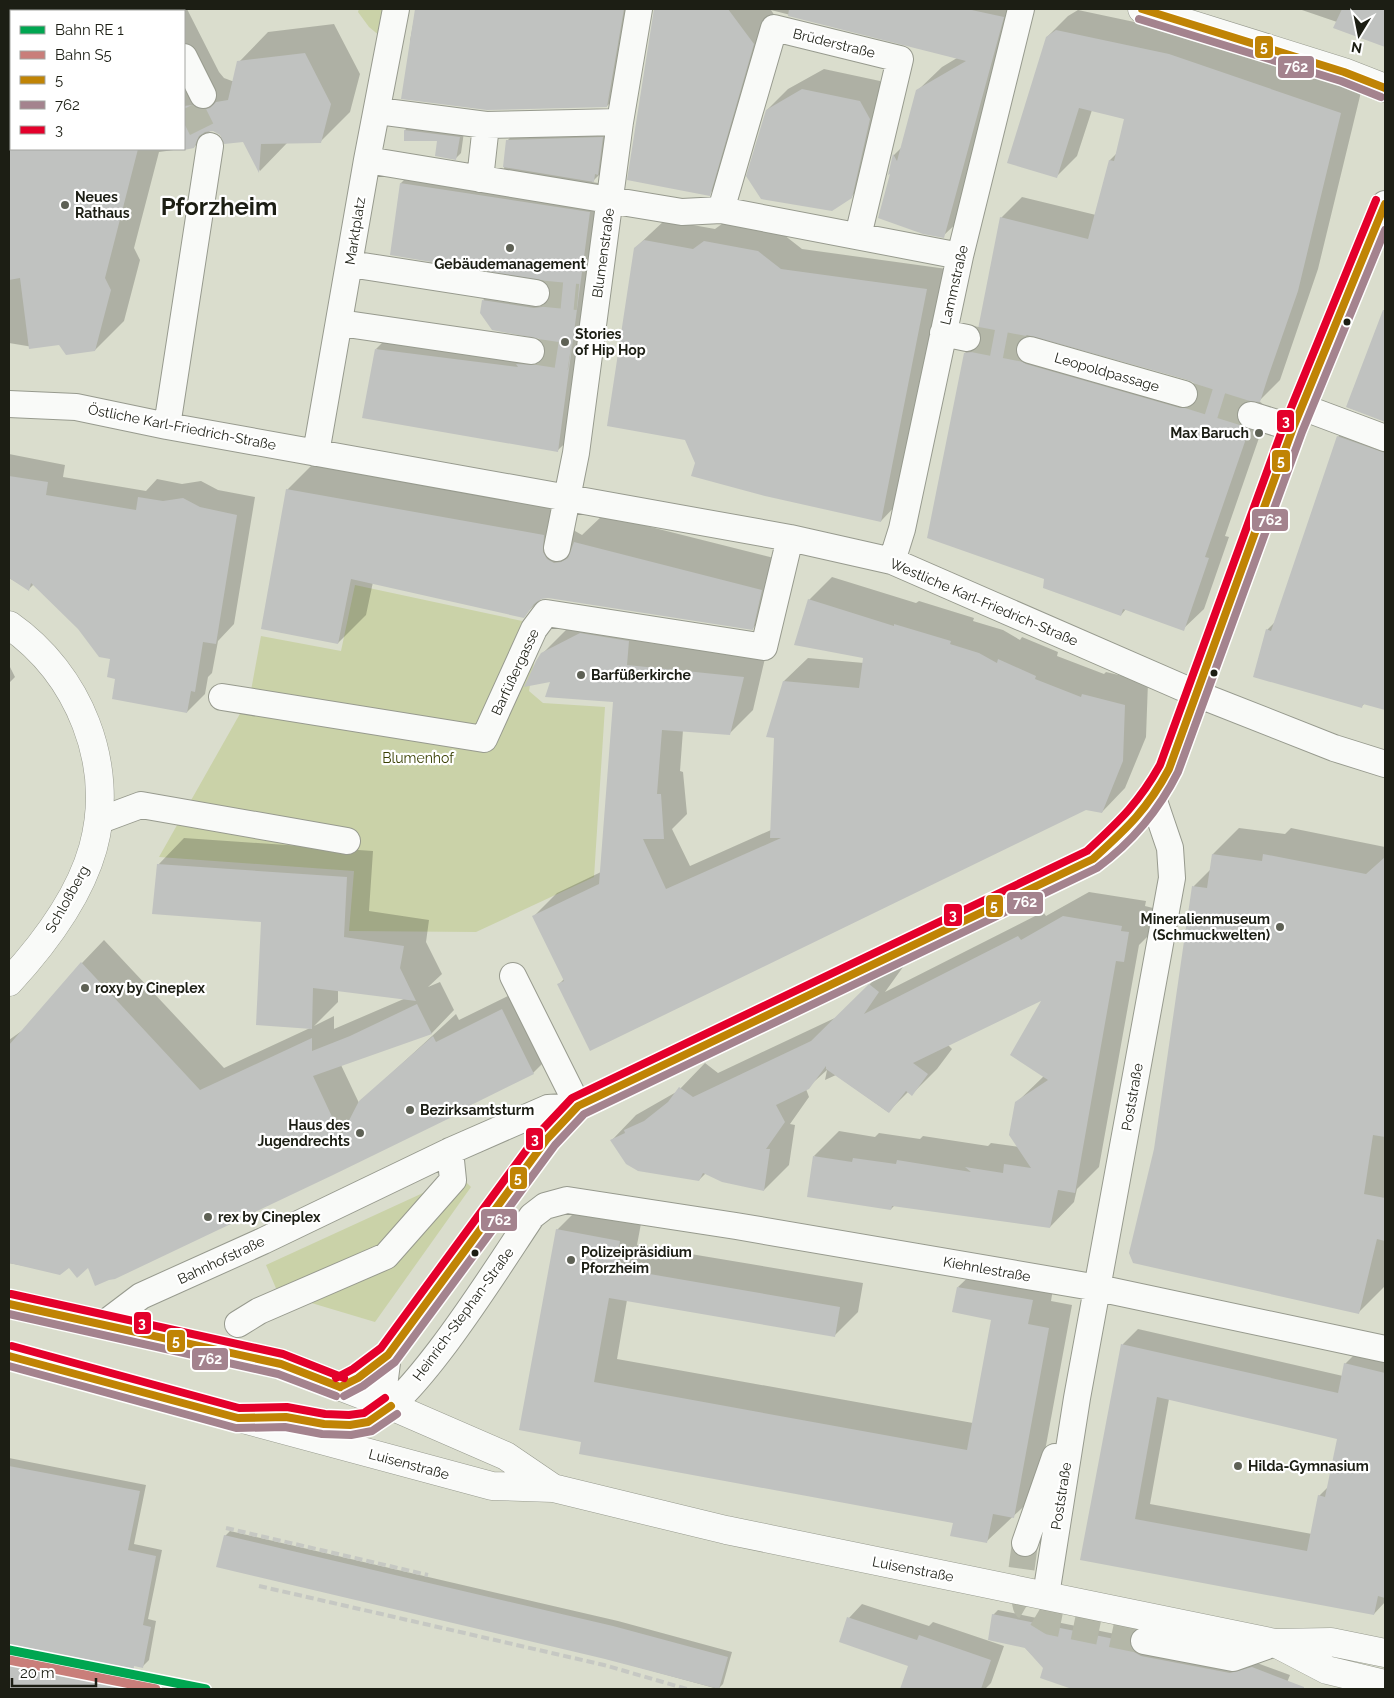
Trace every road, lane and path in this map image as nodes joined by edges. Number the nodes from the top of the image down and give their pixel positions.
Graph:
1 (396, 9) edge
2 (639, 9) edge
3 (1021, 9) edge
4 (1142, 9) edge
5 (185, 62) edge
6 (1385, 88) edge
7 (192, 98) tunnel mouth
8 (378, 111) junction
9 (620, 122) junction
10 (486, 124) junction
11 (210, 146) tunnel mouth
12 (367, 160) junction
13 (480, 179) junction
14 (610, 199) junction
15 (1385, 204) edge
16 (721, 210) junction
17 (858, 236) junction
18 (960, 256) junction
19 (350, 264) junction
20 (536, 293) tunnel mouth
21 (340, 323) junction
22 (1030, 350) tunnel mouth
23 (531, 351) tunnel mouth
24 (1184, 394) tunnel mouth
25 (9, 404) edge
26 (1251, 415) tunnel mouth
27 (1297, 417) junction
28 (167, 426) junction
29 (1385, 438) edge
30 (316, 453) junction
31 (355, 460) joint
32 (566, 497) junction
33 (790, 538) junction
34 (557, 548) dead end
35 (892, 561) junction
36 (9, 625) edge
37 (1197, 694) junction
38 (222, 697) dead end
39 (1385, 764) edge
40 (1153, 798) junction
41 (98, 821) junction
42 (347, 842) dead end
43 (514, 976) dead end
44 (9, 982) edge
45 (578, 1106) junction
46 (450, 1151) junction
47 (585, 1204) joint
48 (1098, 1288) junction
49 (9, 1304) edge
50 (104, 1324) junction
51 (238, 1324) dead end
52 (1385, 1349) edge
53 (388, 1355) junction
54 (9, 1356) edge
55 (340, 1387) junction
56 (1077, 1398) junction
57 (391, 1406) junction
58 (238, 1418) junction
59 (553, 1488) junction
60 (1025, 1543) tunnel mouth
61 (1046, 1595) junction
62 (1144, 1641) tunnel mouth
63 (1275, 1643) junction
64 (1385, 1653) edge
65 (1385, 1684) edge

1 - 8 street, Marktplatz
2 - 9 street, Blumenstraße
3 - 18 street, Lammstraße
4 - 6 main road
5 - 7 street
8 - 10 street
8 - 12 street, Marktplatz
9 - 10 street
9 - 14 street, Blumenstraße
10 - 13 street
11 - 28 street
12 - 13 street
12 - 19 street, Marktplatz
13 - 14 street
14 - 16 street
14 - 32 street, Blumenstraße
15 - 27 street, Bahnhofstraße
16 - 17 street
16 - 17 street, Brüderstraße
17 - 18 street
18 - 35 street, Lammstraße
19 - 20 street
19 - 21 street, Marktplatz
21 - 23 street
21 - 30 street, Marktplatz
22 - 24 street, Leopoldpassage
25 - 28 street, Östliche Karl-Friedrich-Straße
26 - 27 street
27 - 29 street
27 - 37 street, Bahnhofstraße
28 - 30 street, Östliche Karl-Friedrich-Straße
30 - 31 street, Östliche Karl-Friedrich-Straße
31 - 32 street, Westliche Karl-Friedrich-Straße
32 - 33 street, Westliche Karl-Friedrich-Straße
32 - 34 street
33 - 35 street, Westliche Karl-Friedrich-Straße
33 - 38 street, Barfüßergasse
35 - 37 street, Westliche Karl-Friedrich-Straße
36 - 41 main road, Schloßberg
37 - 39 street, Westliche Karl-Friedrich-Straße
37 - 40 street, Bahnhofstraße
40 - 45 street, Bahnhofstraße
40 - 48 street, Poststraße
41 - 42 street
41 - 44 main road, Schloßberg
43 - 45 street
45 - 46 street, Bahnhofstraße
45 - 53 street, Bahnhofstraße
46 - 50 street, Bahnhofstraße
46 - 51 street
47 - 48 street, Kiehnlestraße
47 - 57 street, Heinrich-Stephan-Straße
48 - 52 street, Kiehnlestraße
48 - 56 street, Poststraße
49 - 50 main road, Luisenstraße
50 - 55 main road, Luisenstraße
53 - 55 street, Bahnhofstraße
53 - 57 street, Bahnhofstraße
54 - 58 main road, Luisenstraße
55 - 57 main road, Luisenstraße
56 - 60 street, Poststraße
56 - 61 street, Poststraße
57 - 58 street
57 - 59 main road, Luisenstraße
58 - 59 main road, Luisenstraße
59 - 61 main road, Luisenstraße
61 - 63 main road, Luisenstraße
62 - 63 street
63 - 64 main road, Luisenstraße
63 - 65 main road, Luisenstraße

